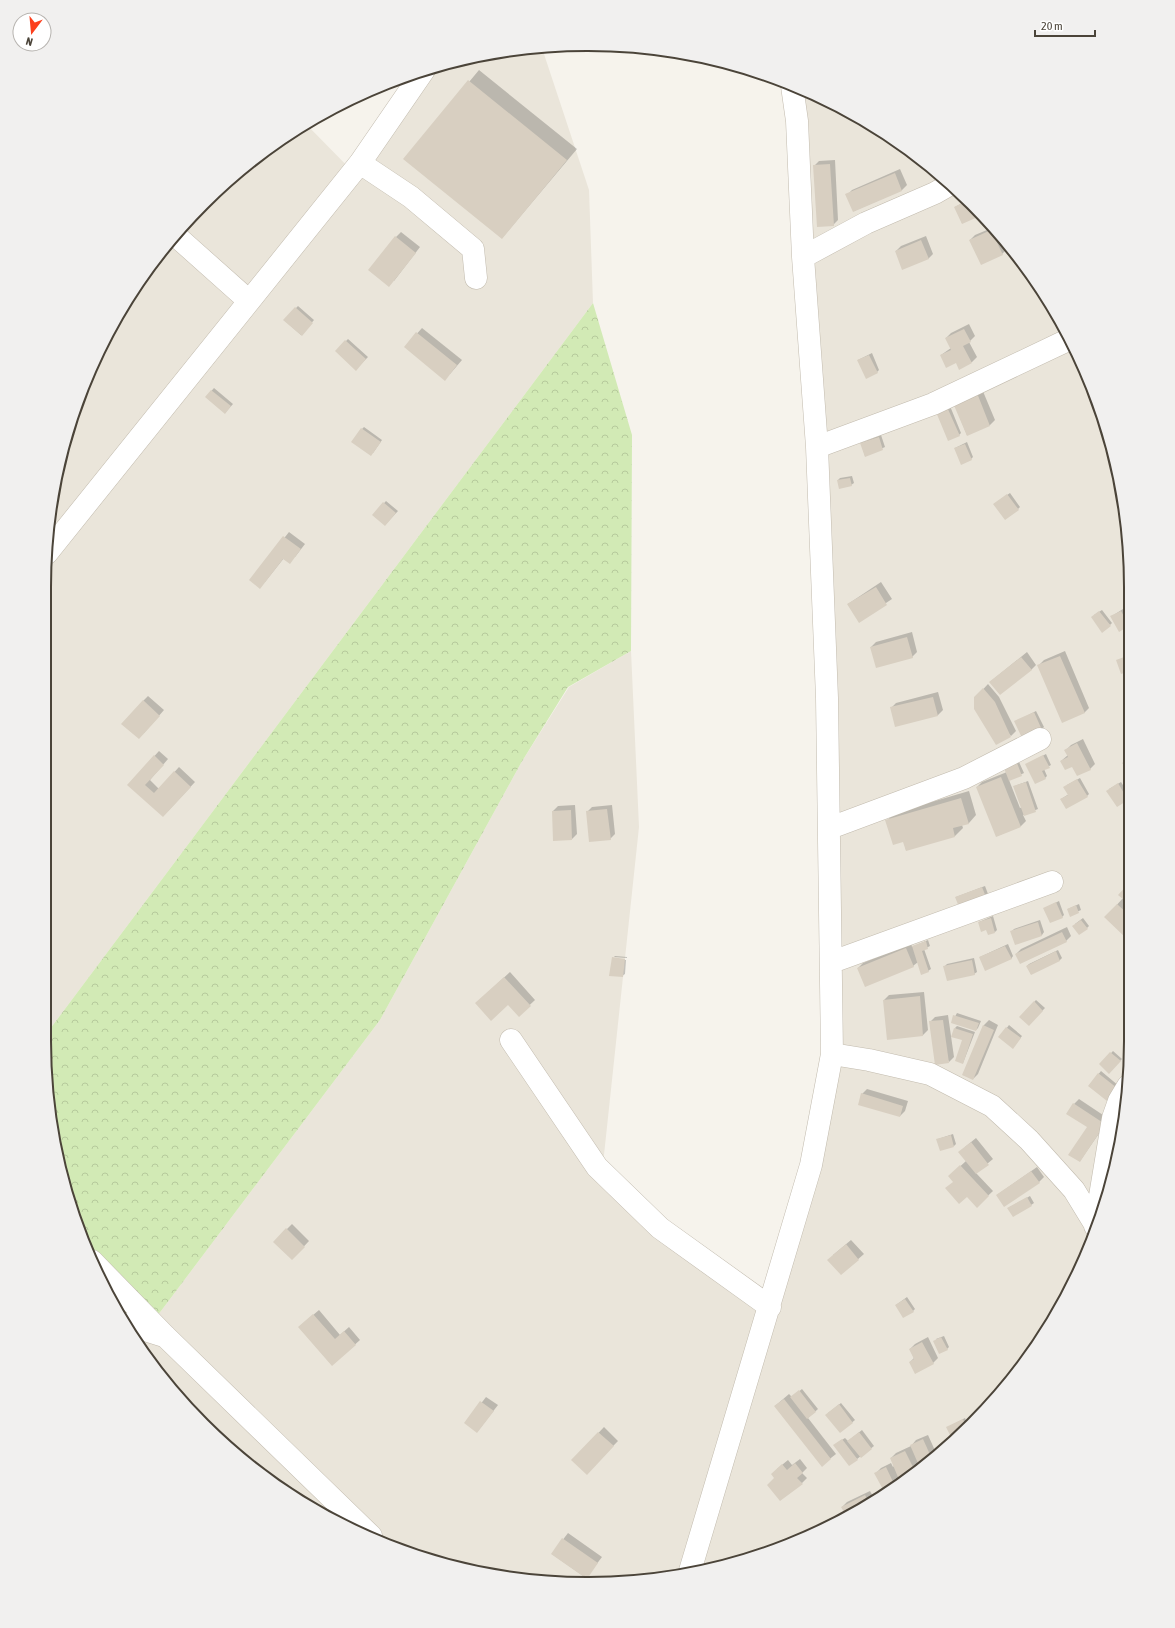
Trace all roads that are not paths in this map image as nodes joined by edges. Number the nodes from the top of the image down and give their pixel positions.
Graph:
1 (419, 78) edge
2 (793, 92) edge
3 (360, 163) junction
4 (945, 187) edge
5 (180, 239) edge
6 (803, 257) junction
7 (476, 278) dead end
8 (249, 302) junction
9 (1064, 342) edge
10 (817, 447) junction
11 (53, 546) edge
12 (1040, 739) dead end
13 (830, 828) junction
14 (1052, 882) dead end
15 (832, 962) junction
16 (511, 1040) dead end
17 (832, 1054) junction
18 (1120, 1099) edge
19 (1100, 1198) edge
20 (1093, 1221) edge
21 (104, 1273) edge
22 (770, 1307) junction
23 (133, 1326) edge
24 (165, 1336) junction
25 (362, 1527) edge
26 (691, 1567) edge

1 - 3 street
2 - 6 street
3 - 7 street
3 - 8 street
4 - 6 street
5 - 8 street
6 - 10 street
8 - 11 street
9 - 10 street
10 - 13 street
12 - 13 street
13 - 15 street
14 - 15 street
15 - 17 street
16 - 22 street
17 - 20 street
17 - 22 street
18 - 19 street
21 - 24 street
22 - 26 street
23 - 24 street
24 - 25 street

